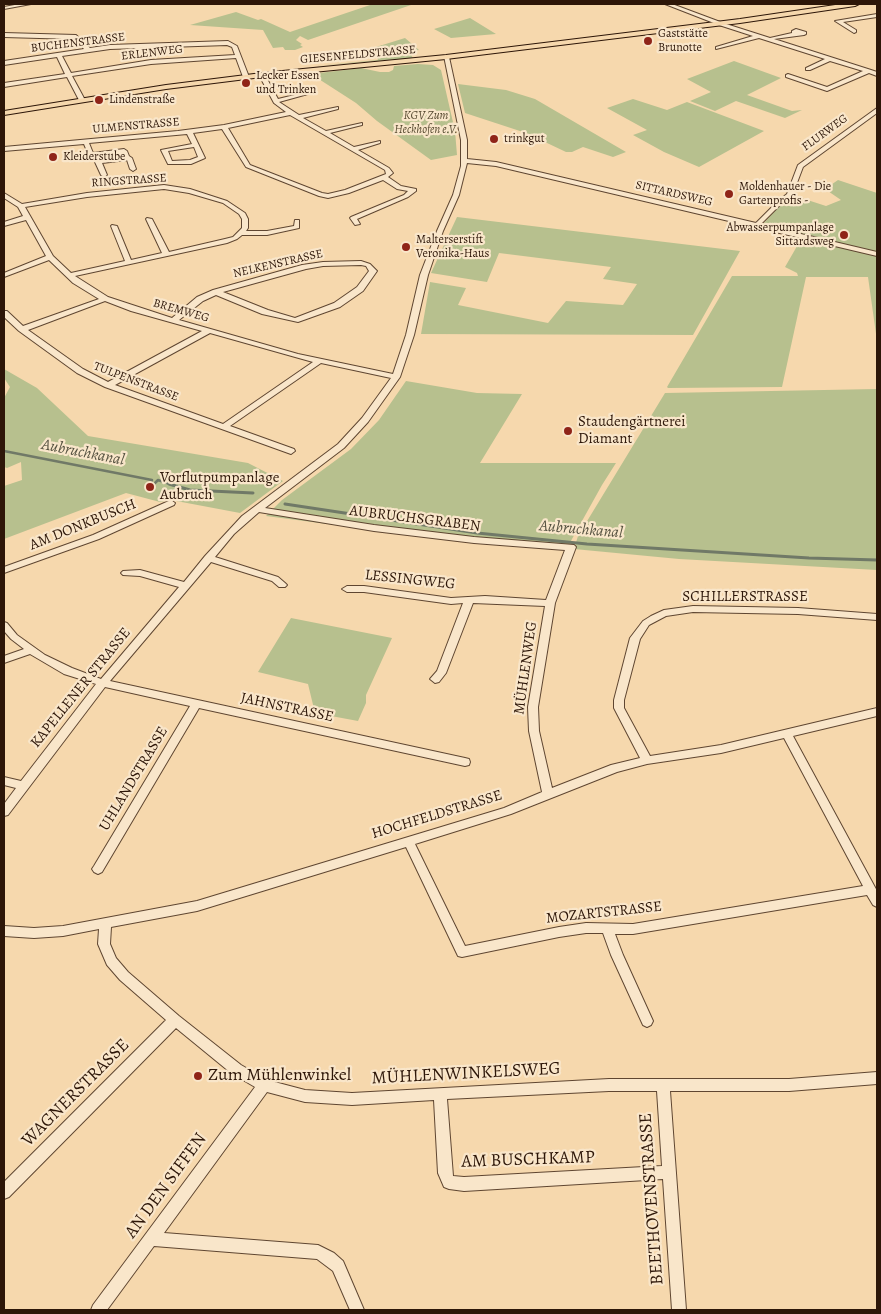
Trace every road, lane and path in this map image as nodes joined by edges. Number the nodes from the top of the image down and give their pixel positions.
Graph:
1 (28, 4) edge
2 (668, 4) edge
3 (855, 4) edge
4 (4, 8) edge
5 (877, 15) edge
6 (718, 24) junction
7 (854, 31) dead end
8 (796, 34) dead end
9 (4, 36) edge
10 (760, 36) junction
11 (63, 37) junction
12 (770, 38) junction
13 (154, 45) junction
14 (718, 48) dead end
15 (88, 50) junction
16 (73, 52) junction
17 (58, 54) junction
18 (237, 56) junction
19 (446, 57) junction
20 (831, 58) junction
21 (151, 62) junction
22 (4, 63) edge
23 (808, 69) dead end
24 (869, 70) junction
25 (877, 74) edge
26 (69, 75) junction
27 (262, 75) junction
28 (788, 76) dead end
29 (246, 77) junction
30 (4, 85) edge
31 (314, 91) dead end
32 (82, 100) junction
33 (276, 101) junction
34 (336, 108) dead end
35 (877, 110) edge
36 (4, 113) edge
37 (291, 113) junction
38 (298, 117) junction
39 (360, 124) dead end
40 (224, 128) junction
41 (189, 132) junction
42 (325, 133) junction
43 (86, 142) junction
44 (378, 142) dead end
45 (196, 145) junction
46 (4, 149) edge
47 (353, 149) junction
48 (91, 155) junction
49 (126, 158) junction
50 (465, 161) junction
51 (98, 162) junction
52 (133, 169) dead end
53 (104, 175) dead end
54 (385, 178) junction
55 (4, 195) edge
56 (21, 206) junction
57 (28, 217) junction
58 (149, 219) dead end
59 (297, 221) dead end
60 (4, 224) edge
61 (357, 224) dead end
62 (114, 226) dead end
63 (760, 226) junction
64 (242, 233) junction
65 (877, 254) edge
66 (167, 255) junction
67 (50, 257) junction
68 (129, 262) junction
69 (4, 275) edge
70 (70, 275) junction
71 (216, 292) junction
72 (105, 299) junction
73 (4, 313) edge
74 (174, 320) junction
75 (22, 329) junction
76 (208, 331) junction
77 (319, 362) junction
78 (396, 377) junction
79 (108, 385) junction
80 (224, 427) junction
81 (291, 451) dead end
82 (171, 503) dead end
83 (258, 509) junction
84 (571, 547) joint
85 (208, 558) junction
86 (4, 570) edge
87 (126, 573) dead end
88 (184, 585) junction
89 (282, 585) dead end
90 (347, 589) dead end
91 (470, 601) junction
92 (550, 603) junction
93 (877, 616) edge
94 (4, 625) edge
95 (32, 650) junction
96 (4, 660) edge
97 (435, 679) dead end
98 (103, 683) junction
99 (196, 704) junction
100 (877, 712) edge
101 (786, 734) junction
102 (647, 760) junction
103 (465, 762) dead end
104 (4, 781) edge
105 (23, 786) junction
106 (548, 794) junction
107 (4, 812) edge
108 (408, 842) junction
109 (98, 869) dead end
110 (870, 890) junction
111 (877, 902) edge
112 (105, 924) junction
113 (608, 930) junction
114 (4, 931) edge
115 (175, 1020) junction
116 (647, 1021) dead end
117 (877, 1078) edge
118 (264, 1084) junction
119 (663, 1084) junction
120 (440, 1093) junction
121 (669, 1172) junction
122 (4, 1192) edge
123 (151, 1239) junction
124 (98, 1310) edge
125 (357, 1310) edge
126 (680, 1310) edge

1 - 4 street
2 - 6 street
3 - 6 main road, GIESENFELDSTRASSE
5 - 7 street
6 - 10 street
6 - 19 main road, GIESENFELDSTRASSE
8 - 12 street
9 - 11 street
10 - 12 street
10 - 14 street
11 - 15 street
11 - 16 street
12 - 20 street
13 - 15 street, BUCHENSTRASSE
13 - 18 street, BUCHENSTRASSE
13 - 21 street
15 - 16 street, BUCHENSTRASSE
16 - 17 street, BUCHENSTRASSE
17 - 22 street, BUCHENSTRASSE
17 - 26 street
18 - 21 street, ERLENWEG
18 - 29 street, BUCHENSTRASSE
19 - 27 main road, GIESENFELDSTRASSE
19 - 50 street, KAPELLENER STRASSE
20 - 23 street
20 - 24 street
21 - 26 street, ERLENWEG
24 - 25 street
24 - 28 street
26 - 30 street, ERLENWEG
26 - 32 street
27 - 29 main road, GIESENFELDSTRASSE
27 - 33 street
29 - 32 main road, GIESENFELDSTRASSE
31 - 33 street
32 - 36 main road, GIESENFELDSTRASSE
33 - 37 street
34 - 38 street
35 - 63 street, FLURWEG
37 - 38 street
37 - 40 street, ULMENSTRASSE
38 - 42 street
39 - 42 street
40 - 41 street, ULMENSTRASSE
40 - 54 street
41 - 43 street, ULMENSTRASSE
41 - 45 street, ULMENSTRASSE
42 - 47 street
43 - 46 street, ULMENSTRASSE
43 - 48 street, ULMENSTRASSE
44 - 47 street
45 - 45 street, ULMENSTRASSE
47 - 54 street
48 - 49 street, ULMENSTRASSE
48 - 51 street, ULMENSTRASSE
49 - 51 street
49 - 52 street
50 - 63 street, SITTARDSWEG
50 - 78 street, KAPELLENER STRASSE
51 - 53 street, ULMENSTRASSE
54 - 61 street
55 - 56 street, BREMWEG
56 - 57 street, BREMWEG
56 - 64 street, RINGSTRASSE
57 - 60 street
57 - 67 street, BREMWEG
58 - 66 street
59 - 64 street
62 - 68 street
63 - 65 street, SITTARDSWEG
64 - 66 street
66 - 68 street
67 - 69 street
67 - 70 street, BREMWEG
68 - 70 street
70 - 72 street, BREMWEG
71 - 71 street, NELKENSTRASSE
71 - 74 street, NELKENSTRASSE
72 - 74 street, BREMWEG
72 - 75 street
73 - 75 street, TULPENSTRASSE
74 - 76 street, BREMWEG
75 - 79 street, TULPENSTRASSE
76 - 77 street, BREMWEG
76 - 79 street
77 - 78 street, BREMWEG
77 - 80 street
78 - 83 street, KAPELLENER STRASSE
79 - 80 street, TULPENSTRASSE
80 - 81 street, TULPENSTRASSE
82 - 86 street, AM DONKBUSCH
83 - 84 street, AUBRUCHSGRABEN
83 - 85 street, KAPELLENER STRASSE
84 - 92 street, MÜHLENWEG
85 - 88 street, KAPELLENER STRASSE
85 - 89 street
87 - 88 street
88 - 98 street, KAPELLENER STRASSE
90 - 91 street, LESSINGWEG
91 - 92 street, LESSINGWEG
91 - 97 street, LESSINGWEG
92 - 106 street, MÜHLENWEG
93 - 102 street, SCHILLERSTRASSE
94 - 95 street, JAHNSTRASSE
95 - 96 street
95 - 98 street, JAHNSTRASSE
98 - 99 street, JAHNSTRASSE
98 - 105 street, KAPELLENER STRASSE
99 - 103 street, JAHNSTRASSE
99 - 109 street, UHLANDSTRASSE
100 - 101 street, HOCHFELDSTRASSE
101 - 102 street, HOCHFELDSTRASSE
101 - 110 street
102 - 106 street, HOCHFELDSTRASSE
104 - 105 street
105 - 107 street, KAPELLENER STRASSE
106 - 108 street, HOCHFELDSTRASSE
108 - 112 street, HOCHFELDSTRASSE
108 - 113 street, MOZARTSTRASSE
110 - 111 street
110 - 113 street, MOZARTSTRASSE
112 - 114 street, HOCHFELDSTRASSE
112 - 115 street, MÜHLENWINKELSWEG
113 - 116 street
115 - 118 street, MÜHLENWINKELSWEG
115 - 122 street, WAGNERSTRASSE
117 - 119 street, MÜHLENWINKELSWEG
118 - 120 street, MÜHLENWINKELSWEG
118 - 123 street, AN DEN SIFFEN
119 - 120 street, MÜHLENWINKELSWEG
119 - 121 street, BEETHOVENSTRASSE
120 - 121 street, AM BUSCHKAMP
121 - 126 street, BEETHOVENSTRASSE
123 - 124 street, AN DEN SIFFEN
123 - 125 street

